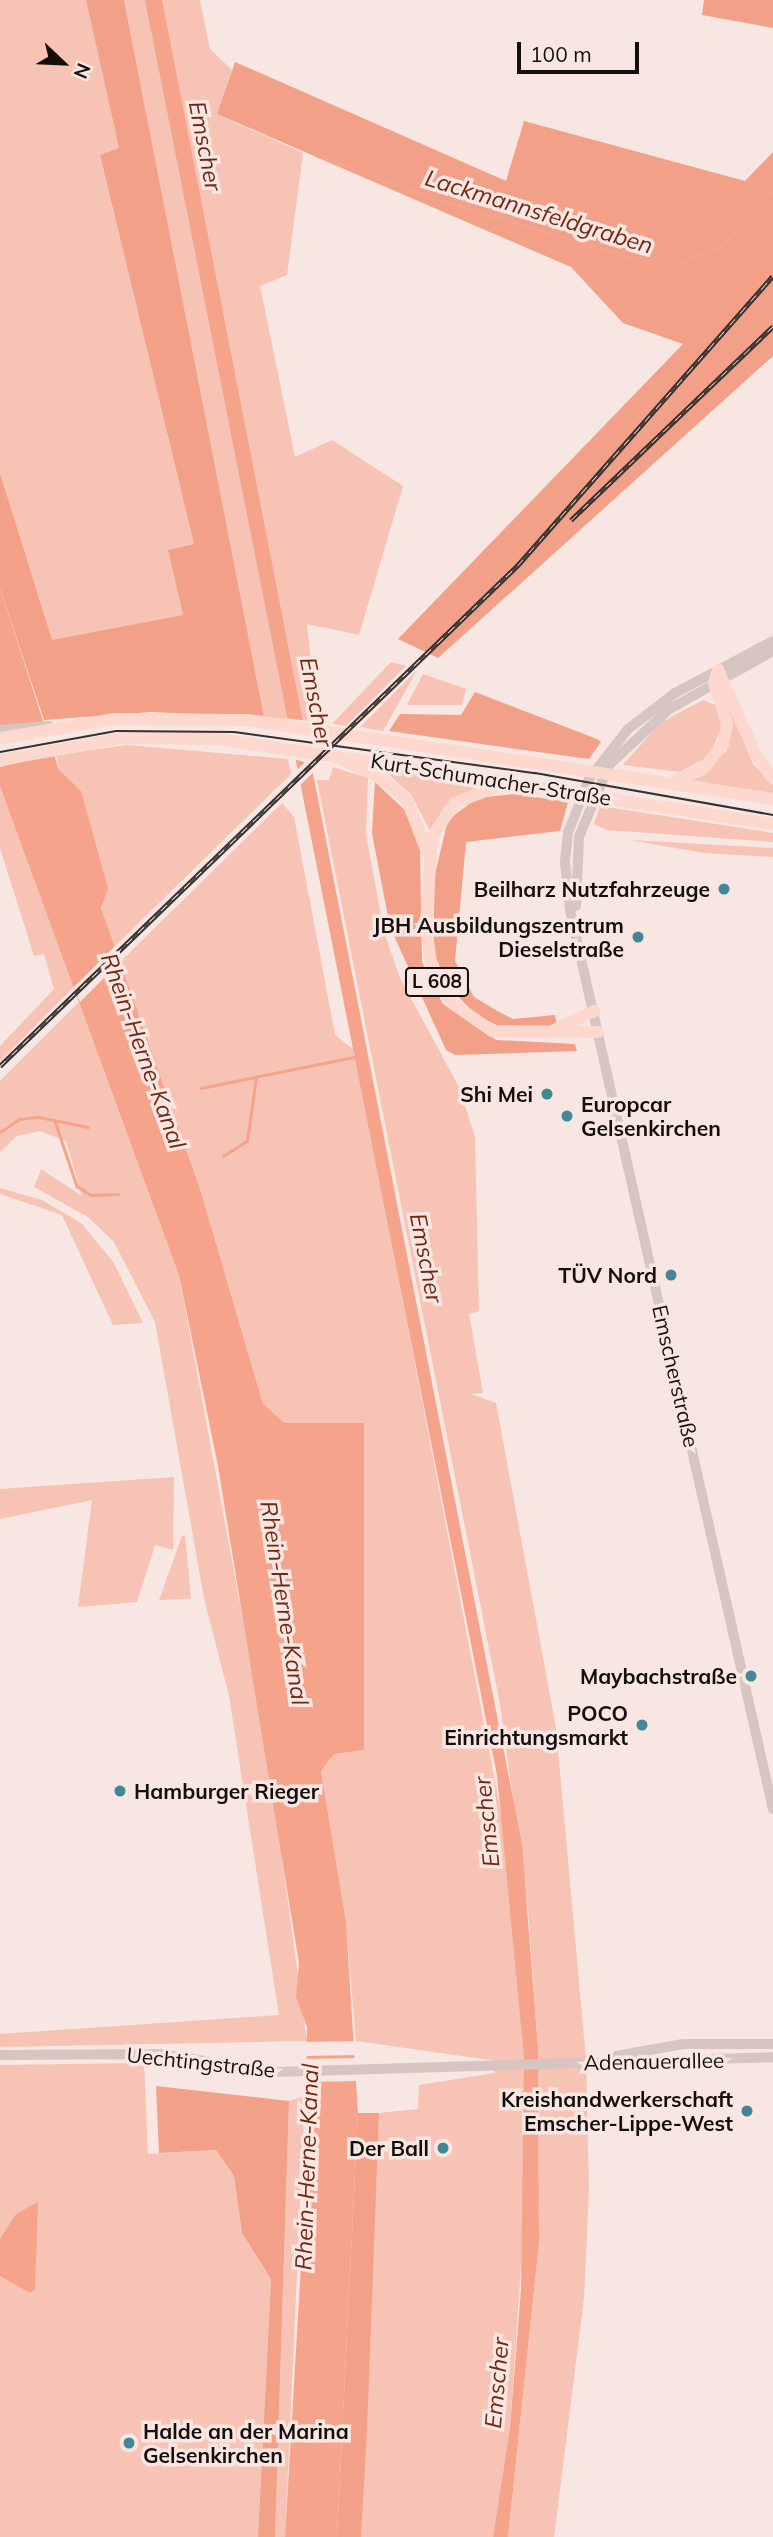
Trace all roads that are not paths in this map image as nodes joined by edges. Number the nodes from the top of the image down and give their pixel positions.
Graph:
1 (773, 641) edge
2 (773, 651) edge
3 (719, 677) junction
4 (51, 726) junction
5 (0, 730) edge
6 (0, 738) edge
7 (328, 753) junction
8 (0, 760) edge
9 (773, 778) edge
10 (513, 782) junction
11 (670, 782) junction
12 (773, 799) edge
13 (773, 824) edge
14 (428, 856) junction
15 (594, 1011) junction
16 (598, 1032) junction
17 (544, 1035) junction
18 (773, 1808) edge
19 (773, 2043) edge
20 (0, 2055) edge
21 (773, 2057) edge
22 (571, 2062) junction

1 - 3 street
2 - 3 street
3 - 9 main road
3 - 11 main road
3 - 15 street, Emscherstraße
4 - 5 street
4 - 6 main road, Kurt-Schumacher-Straße
4 - 11 main road, Kurt-Schumacher-Straße
7 - 8 main road, Kurt-Schumacher-Straße / L 608
7 - 10 main road, Kurt-Schumacher-Straße / L 608
7 - 14 main road, L 608
10 - 13 main road, Kurt-Schumacher-Straße / L 608
10 - 14 main road, L 608
11 - 12 main road, Kurt-Schumacher-Straße
14 - 17 main road, L 608
15 - 16 street, Emscherstraße
15 - 17 main road
16 - 17 main road, L 608
16 - 18 street, Emscherstraße
19 - 22 street, Adenauerallee
20 - 22 street, Uechtingstraße
21 - 22 street, Adenauerallee

